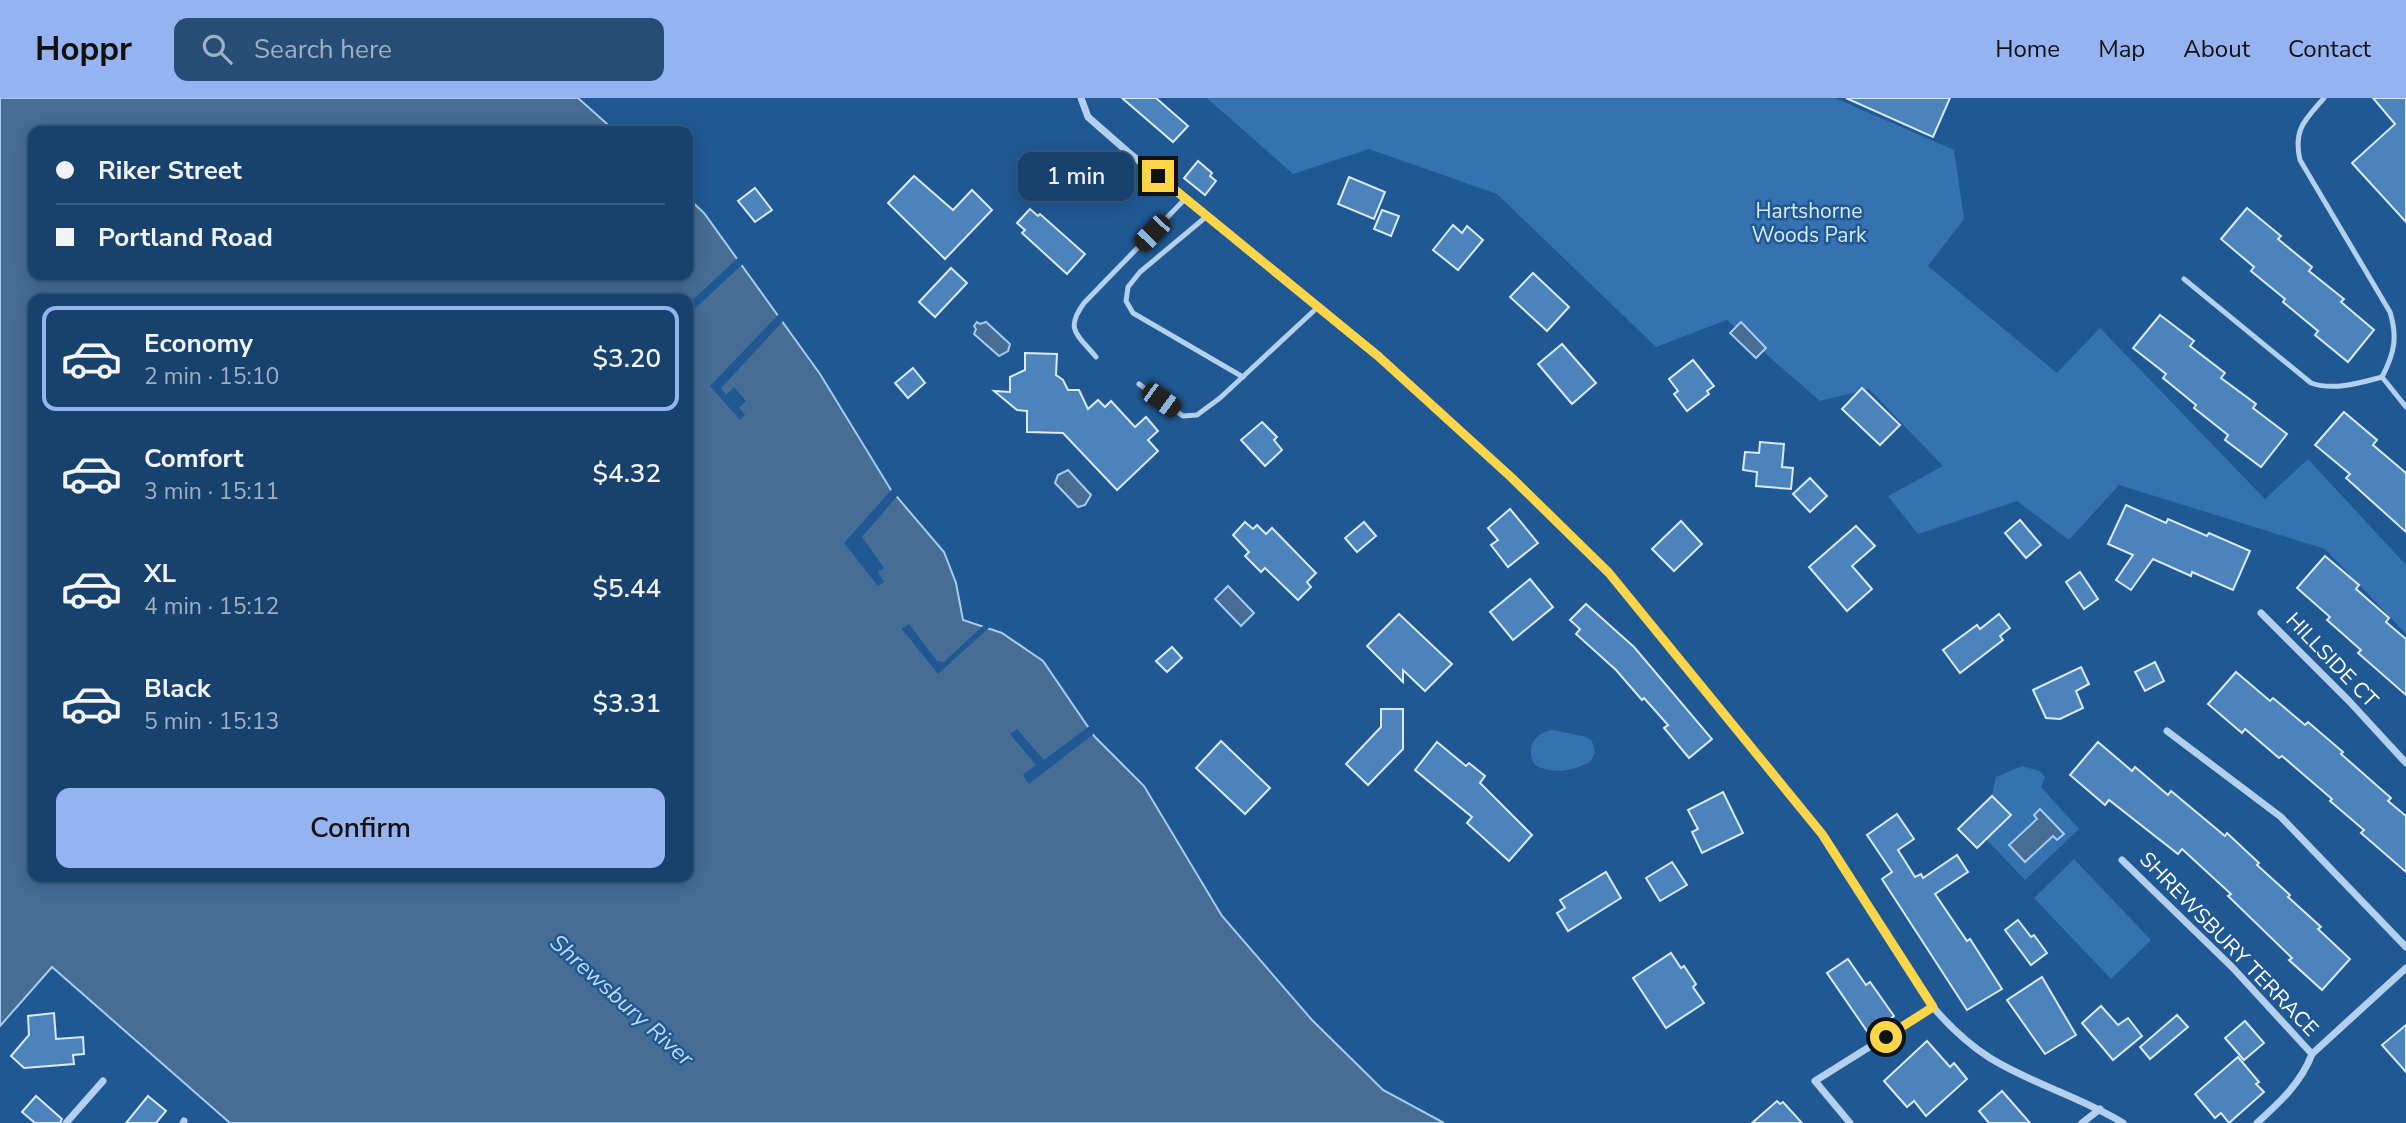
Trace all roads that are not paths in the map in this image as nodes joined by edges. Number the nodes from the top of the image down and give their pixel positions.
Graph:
1 (1081, 98) edge
2 (2324, 98) edge
3 (1186, 198) junction
4 (1207, 216) junction
5 (2184, 279) dead end
6 (1319, 306) junction
7 (1096, 357) dead end
8 (1243, 377) junction
9 (2382, 377) junction
10 (1139, 384) dead end
11 (2406, 407) edge
12 (2261, 613) dead end
13 (2167, 731) dead end
14 (2406, 763) edge
15 (2122, 860) dead end
16 (2406, 947) edge
17 (2406, 968) edge
18 (1933, 1007) junction
19 (2312, 1054) junction
20 (103, 1081) dead end
21 (2100, 1109) junction
22 (66, 1123) edge
23 (1850, 1123) edge
24 (2082, 1123) edge
25 (2123, 1123) edge
26 (2257, 1123) edge

1 - 3 street
2 - 9 lane
3 - 4 street
3 - 7 lane
4 - 6 street
4 - 8 lane
5 - 9 lane
6 - 8 lane
6 - 18 street
8 - 10 lane
9 - 11 lane
12 - 14 street, HILLSIDE CT
13 - 16 street
15 - 19 street, SHREWSBURY TERRACE
17 - 19 street
18 - 21 street
18 - 23 street
19 - 26 street
20 - 22 street
21 - 24 street
21 - 25 street

